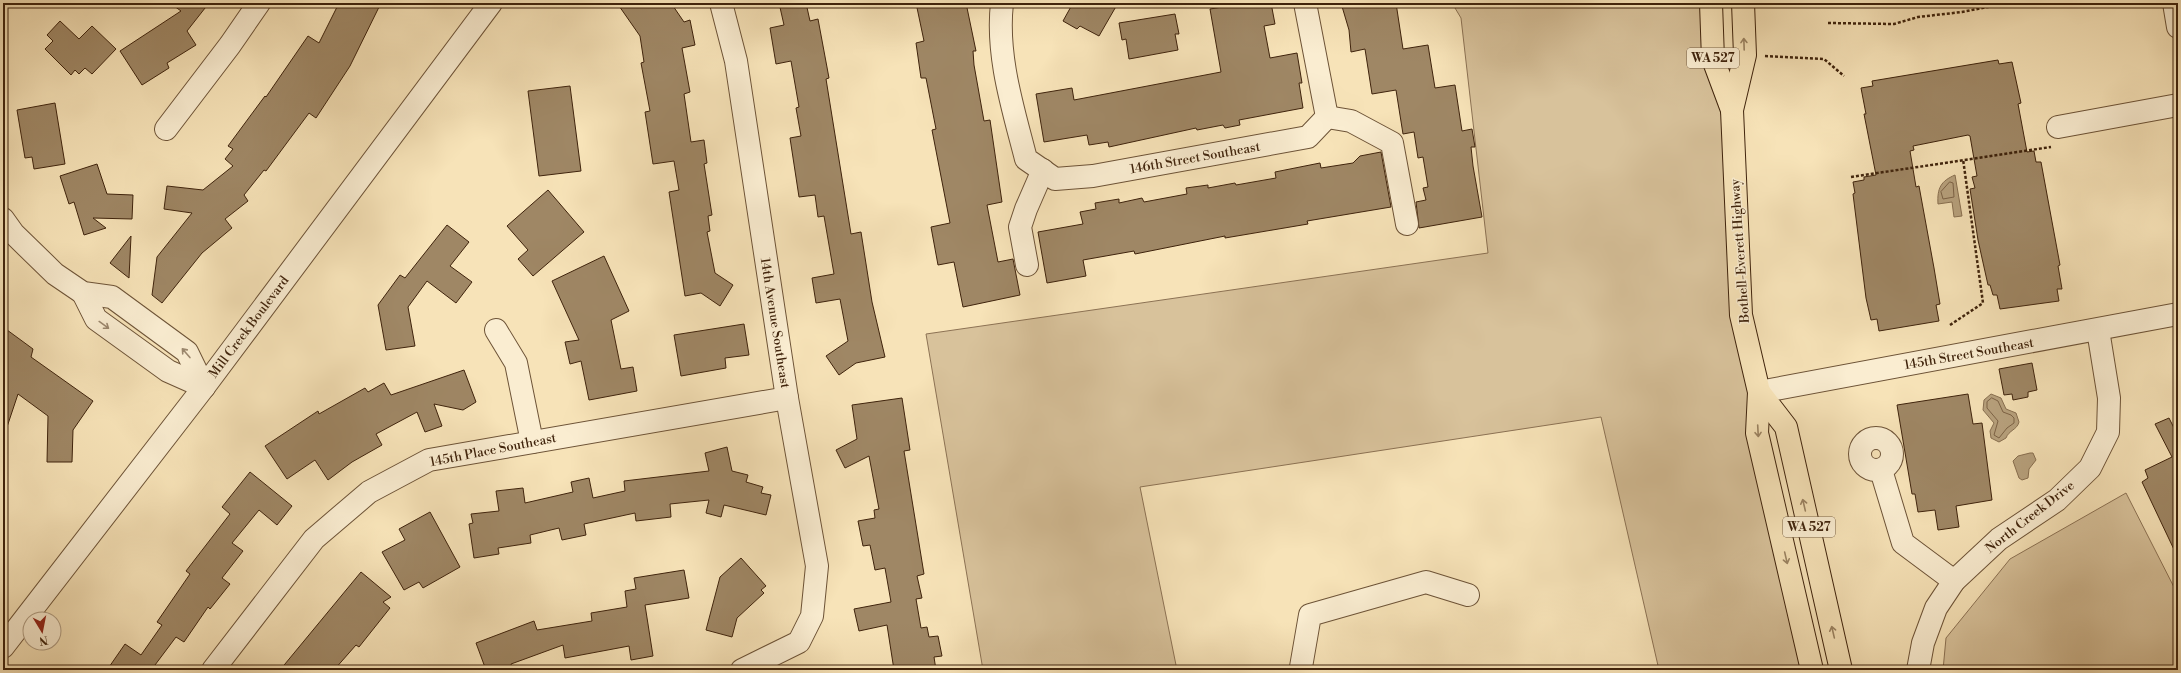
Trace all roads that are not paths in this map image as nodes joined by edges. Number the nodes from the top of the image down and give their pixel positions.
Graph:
1 (259, 3) edge
2 (490, 3) edge
3 (720, 3) edge
4 (1002, 3) edge
5 (1305, 3) edge
6 (1711, 3) edge
7 (1743, 3) edge
8 (2174, 3) edge
9 (2178, 27) edge
10 (2178, 105) edge
11 (1732, 110) junction
12 (1327, 117) junction
13 (166, 129) dead end
14 (2056, 136) road end
15 (1049, 174) junction
16 (3, 219) edge
17 (1407, 224) dead end
18 (1027, 265) dead end
19 (2178, 314) edge
20 (496, 330) dead end
21 (2098, 330) junction
22 (204, 387) junction
23 (1759, 392) junction
24 (787, 398) junction
25 (532, 442) junction
26 (1881, 470) dead end
27 (1954, 581) junction
28 (1468, 595) dead end
29 (3, 647) edge
30 (214, 670) edge
31 (742, 670) edge
32 (1302, 670) edge
33 (1812, 670) edge
34 (1842, 670) edge
35 (1918, 670) edge

1 - 13 street
2 - 22 street, Mill Creek Boulevard
3 - 24 street, 14th Avenue Southeast
4 - 15 street
5 - 12 street
6 - 11 main road, Bothell-Everett Highway / WA 527
11 -> 7 main road, Bothell-Everett Highway
8 - 9 street
10 - 14 street
11 - 23 main road, Bothell-Everett Highway / WA 527
12 - 15 street, 146th Street Southeast
12 - 17 street
15 - 18 street
16 - 22 street
19 - 21 street, 145th Street Southeast
20 - 25 street
21 - 23 street, 145th Street Southeast
21 - 27 street, North Creek Drive
22 - 29 street, Mill Creek Boulevard
23 -> 33 main road, Bothell-Everett Highway / WA 527
34 -> 23 main road, Bothell-Everett Highway / WA 527
24 - 25 street, 145th Place Southeast
24 - 31 street, 14th Avenue Southeast
25 - 30 street, 145th Place Southeast
26 - 27 street
27 - 35 street, North Creek Drive
28 - 32 street

